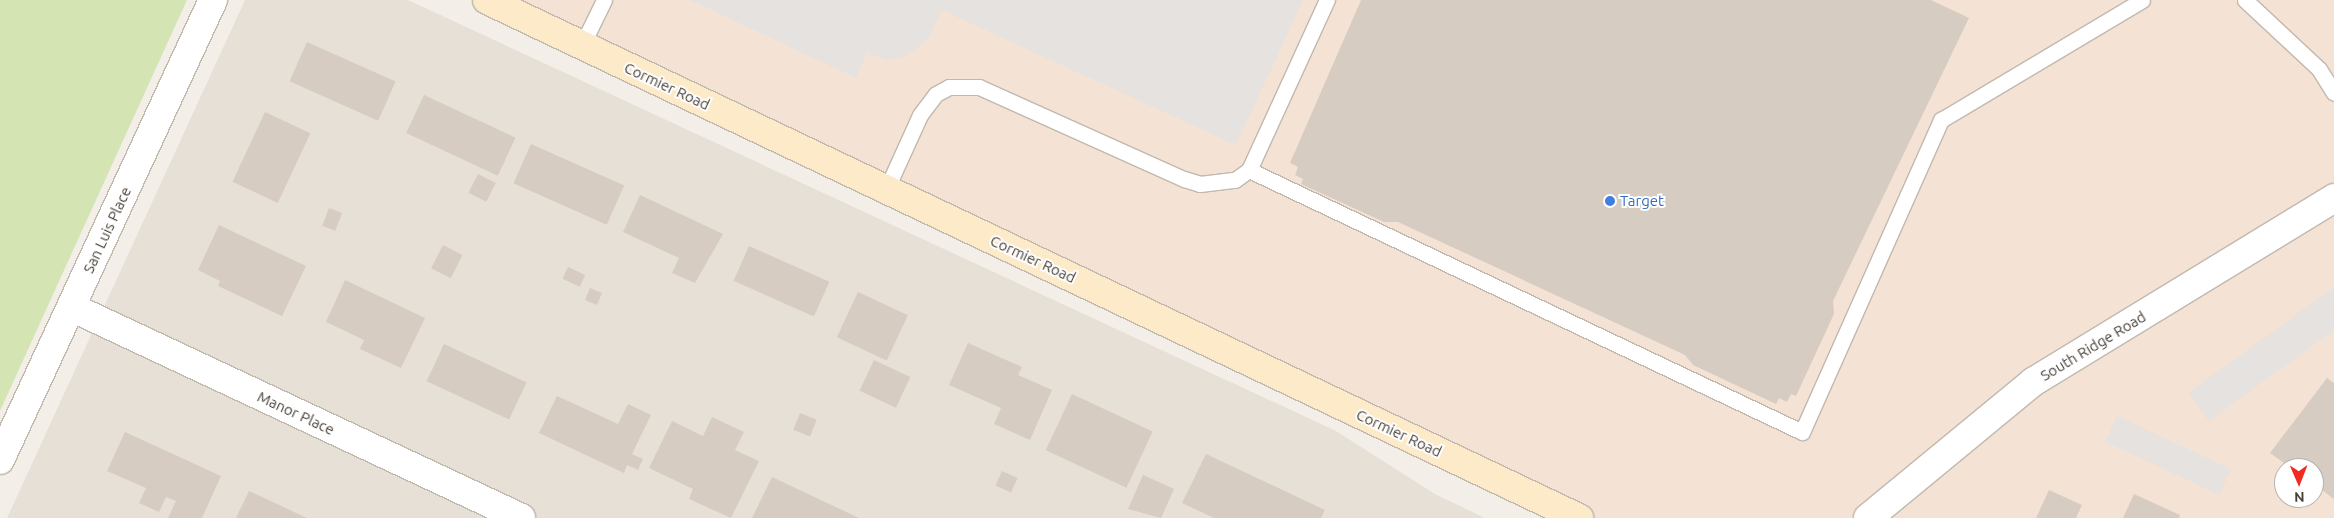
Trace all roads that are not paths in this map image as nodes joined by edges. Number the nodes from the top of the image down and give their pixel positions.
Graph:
1 (213, 0) edge
2 (487, 0) edge
3 (604, 0) edge
4 (1327, 0) edge
5 (2142, 0) edge
6 (2245, 0) edge
7 (582, 45) junction
8 (2334, 93) edge
9 (1249, 170) junction
10 (886, 190) junction
11 (2334, 198) edge
12 (71, 307) junction
13 (0, 460) edge
14 (521, 518) edge
15 (1579, 518) edge
16 (1868, 518) edge

1 - 12 street, San Luis Place
2 - 7 street, Cormier Road
3 - 7 lane
4 - 9 lane
5 - 9 lane
6 - 8 lane
7 - 10 street, Cormier Road
9 - 10 lane
10 - 15 street, Cormier Road
11 - 16 street, South Ridge Road
12 - 13 street, San Luis Place
12 - 14 street, Manor Place

